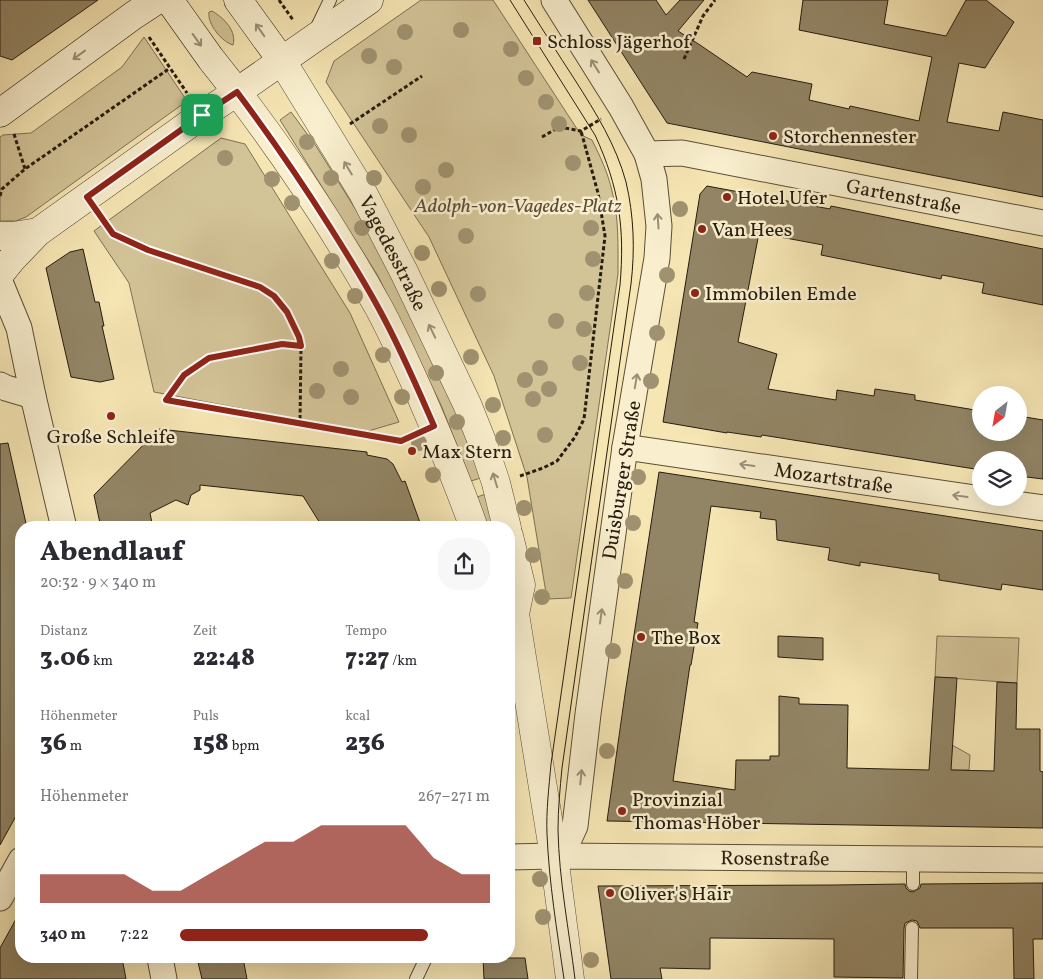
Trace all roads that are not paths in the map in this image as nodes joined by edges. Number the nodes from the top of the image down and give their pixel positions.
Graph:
1 (157, 0) edge
2 (169, 0) edge
3 (238, 0) edge
4 (330, 0) edge
5 (369, 0) edge
6 (554, 0) edge
7 (310, 42) junction
8 (282, 61) junction
9 (237, 92) junction
10 (4, 110) edge
11 (646, 154) junction
12 (1043, 223) edge
13 (38, 232) junction
14 (0, 236) edge
15 (0, 274) edge
16 (0, 282) edge
17 (0, 385) edge
18 (33, 396) junction
19 (625, 447) junction
20 (1043, 508) edge
21 (62, 521) edge
22 (471, 521) edge
23 (505, 521) edge
24 (515, 560) edge
25 (515, 602) edge
26 (515, 628) edge
27 (554, 856) junction
28 (515, 857) edge
29 (913, 859) junction
30 (1043, 860) edge
31 (15, 871) edge
32 (913, 884) dead end
33 (0, 898) edge
34 (912, 928) dead end
35 (161, 963) edge
36 (424, 963) edge
37 (164, 979) edge
38 (416, 979) edge
39 (570, 979) edge
40 (911, 979) edge

1 -> 10 street
2 -> 9 street, Vagedesstraße
8 -> 3 street, Vagedesstraße
4 - 7 lane
5 - 7 street
11 -> 6 street, Duisburger Straße
7 - 8 street
8 - 9 street
23 -> 8 street, Vagedesstraße
9 - 13 street
9 - 22 street, Vagedesstraße
11 - 12 street, Gartenstraße
19 -> 11 street, Duisburger Straße
13 - 14 street
13 - 15 street
16 - 18 street
17 - 18 street
18 - 21 street
20 -> 19 street, Mozartstraße
27 -> 19 street, Duisburger Straße
24 - 25 street
26 - 27 street
27 - 28 street, Rosenstraße
27 - 29 street, Rosenstraße
27 - 39 street
29 - 30 street, Rosenstraße
29 - 32 lane
31 - 33 street
34 - 40 lane
35 - 37 street
36 - 38 lane

